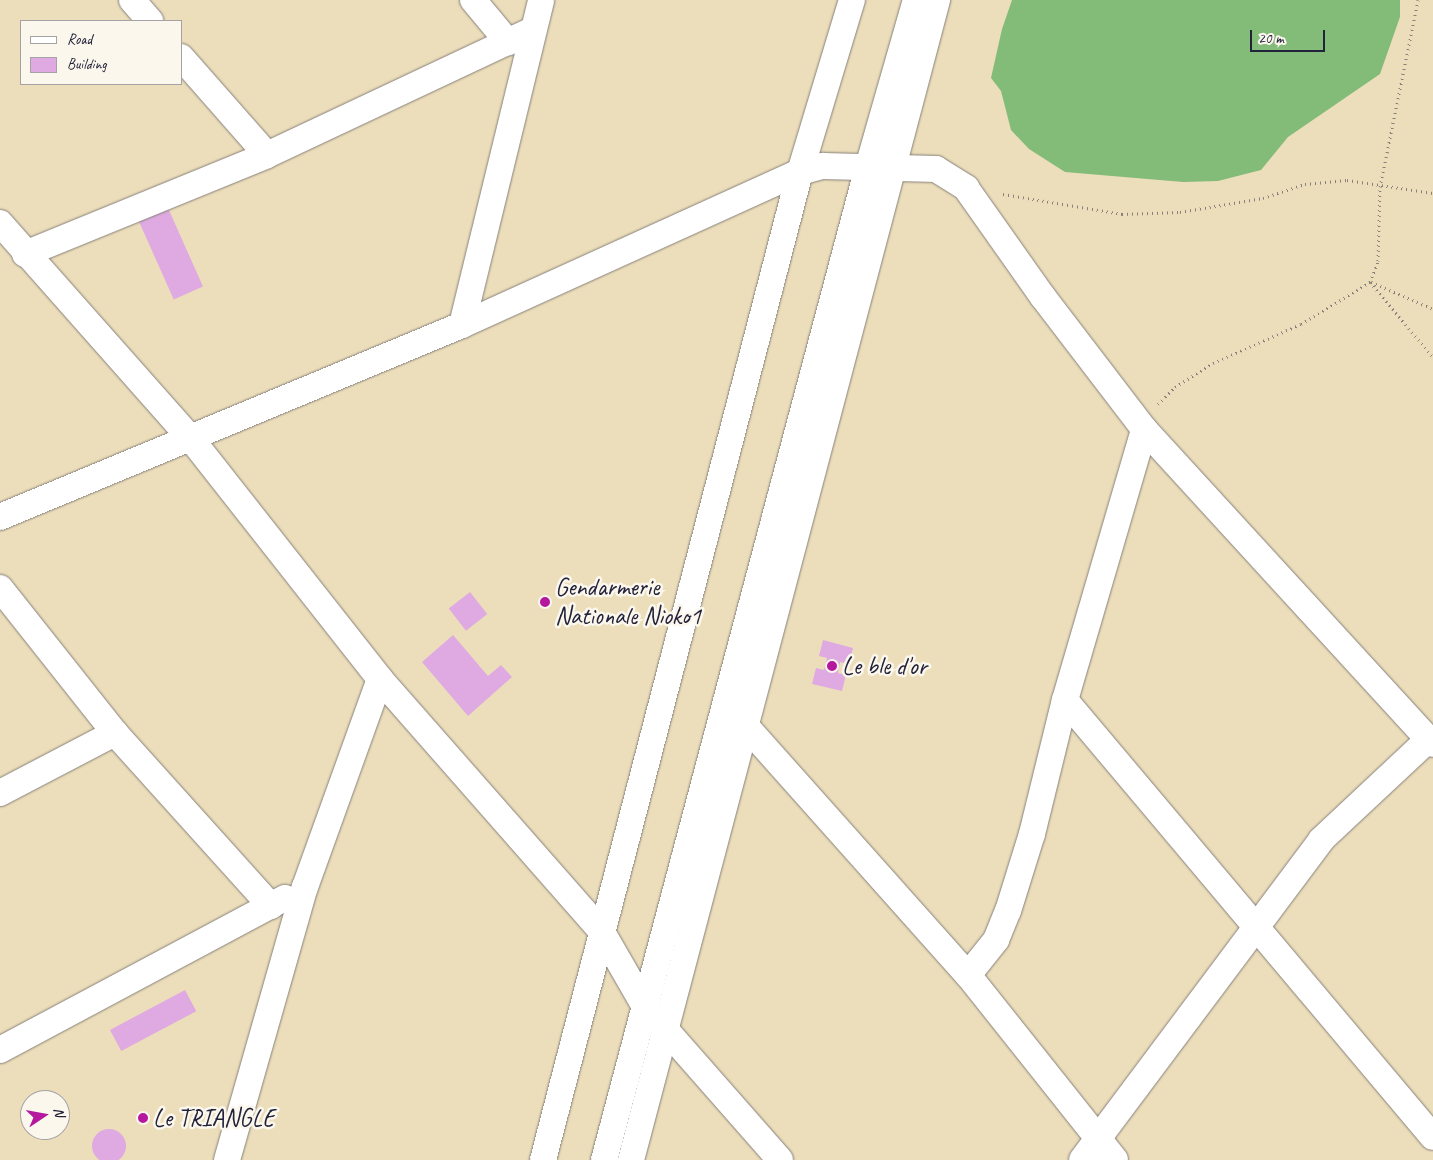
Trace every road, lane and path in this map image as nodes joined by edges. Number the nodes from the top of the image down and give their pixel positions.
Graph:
1 (132, 0) edge
2 (473, 0) edge
3 (541, 0) edge
4 (852, 0) edge
5 (916, 0) edge
6 (937, 0) edge
7 (1418, 0) edge
8 (149, 20) edge
9 (533, 30) junction
10 (508, 42) junction
11 (182, 58) edge
12 (267, 155) junction
13 (868, 167) junction
14 (893, 168) junction
15 (800, 172) junction
16 (1380, 187) junction
17 (966, 188) junction
18 (1433, 193) edge
19 (0, 223) edge
20 (25, 254) junction
21 (1370, 282) junction
22 (1433, 309) edge
23 (462, 325) junction
24 (1433, 358) edge
25 (1144, 429) junction
26 (192, 440) junction
27 (0, 517) edge
28 (0, 588) edge
29 (380, 679) junction
30 (1066, 700) junction
31 (745, 725) junction
32 (115, 733) junction
33 (1431, 741) edge
34 (0, 793) edge
35 (305, 887) junction
36 (271, 906) junction
37 (1255, 925) junction
38 (602, 932) junction
39 (968, 975) junction
40 (644, 1005) junction
41 (665, 1025) junction
42 (0, 1050) edge
43 (1433, 1137) edge
44 (1090, 1150) edge
45 (235, 1153) edge
46 (543, 1160) edge
47 (604, 1160) edge
48 (631, 1160) edge
49 (780, 1160) edge
50 (1115, 1160) edge

1 - 8 street
2 - 10 street
3 - 9 street
4 - 15 street
5 - 13 street
6 - 14 street
7 - 16 path
9 - 10 street
9 - 23 street
10 - 12 street
11 - 12 street
12 - 20 street
13 - 14 street
13 - 15 street
13 - 40 street
14 - 17 street
14 - 31 street
15 - 23 street
15 - 38 street
16 - 17 path
16 - 18 path
16 - 21 path
17 - 25 street
19 - 20 street
20 - 26 street
21 - 22 path
21 - 24 path
21 - 25 path
23 - 26 street
25 - 30 street
25 - 33 street
26 - 27 street
26 - 29 street
28 - 32 street
29 - 35 street
29 - 38 street
30 - 37 street
30 - 39 street
31 - 39 street
31 - 41 street
32 - 34 street
32 - 36 street
33 - 37 street
35 - 36 street
35 - 45 street
36 - 42 street
37 - 43 street
37 - 44 street
38 - 40 street
38 - 46 street
39 - 44 street
40 - 41 street
40 - 47 street
41 - 48 street
41 - 49 street
44 - 50 street

